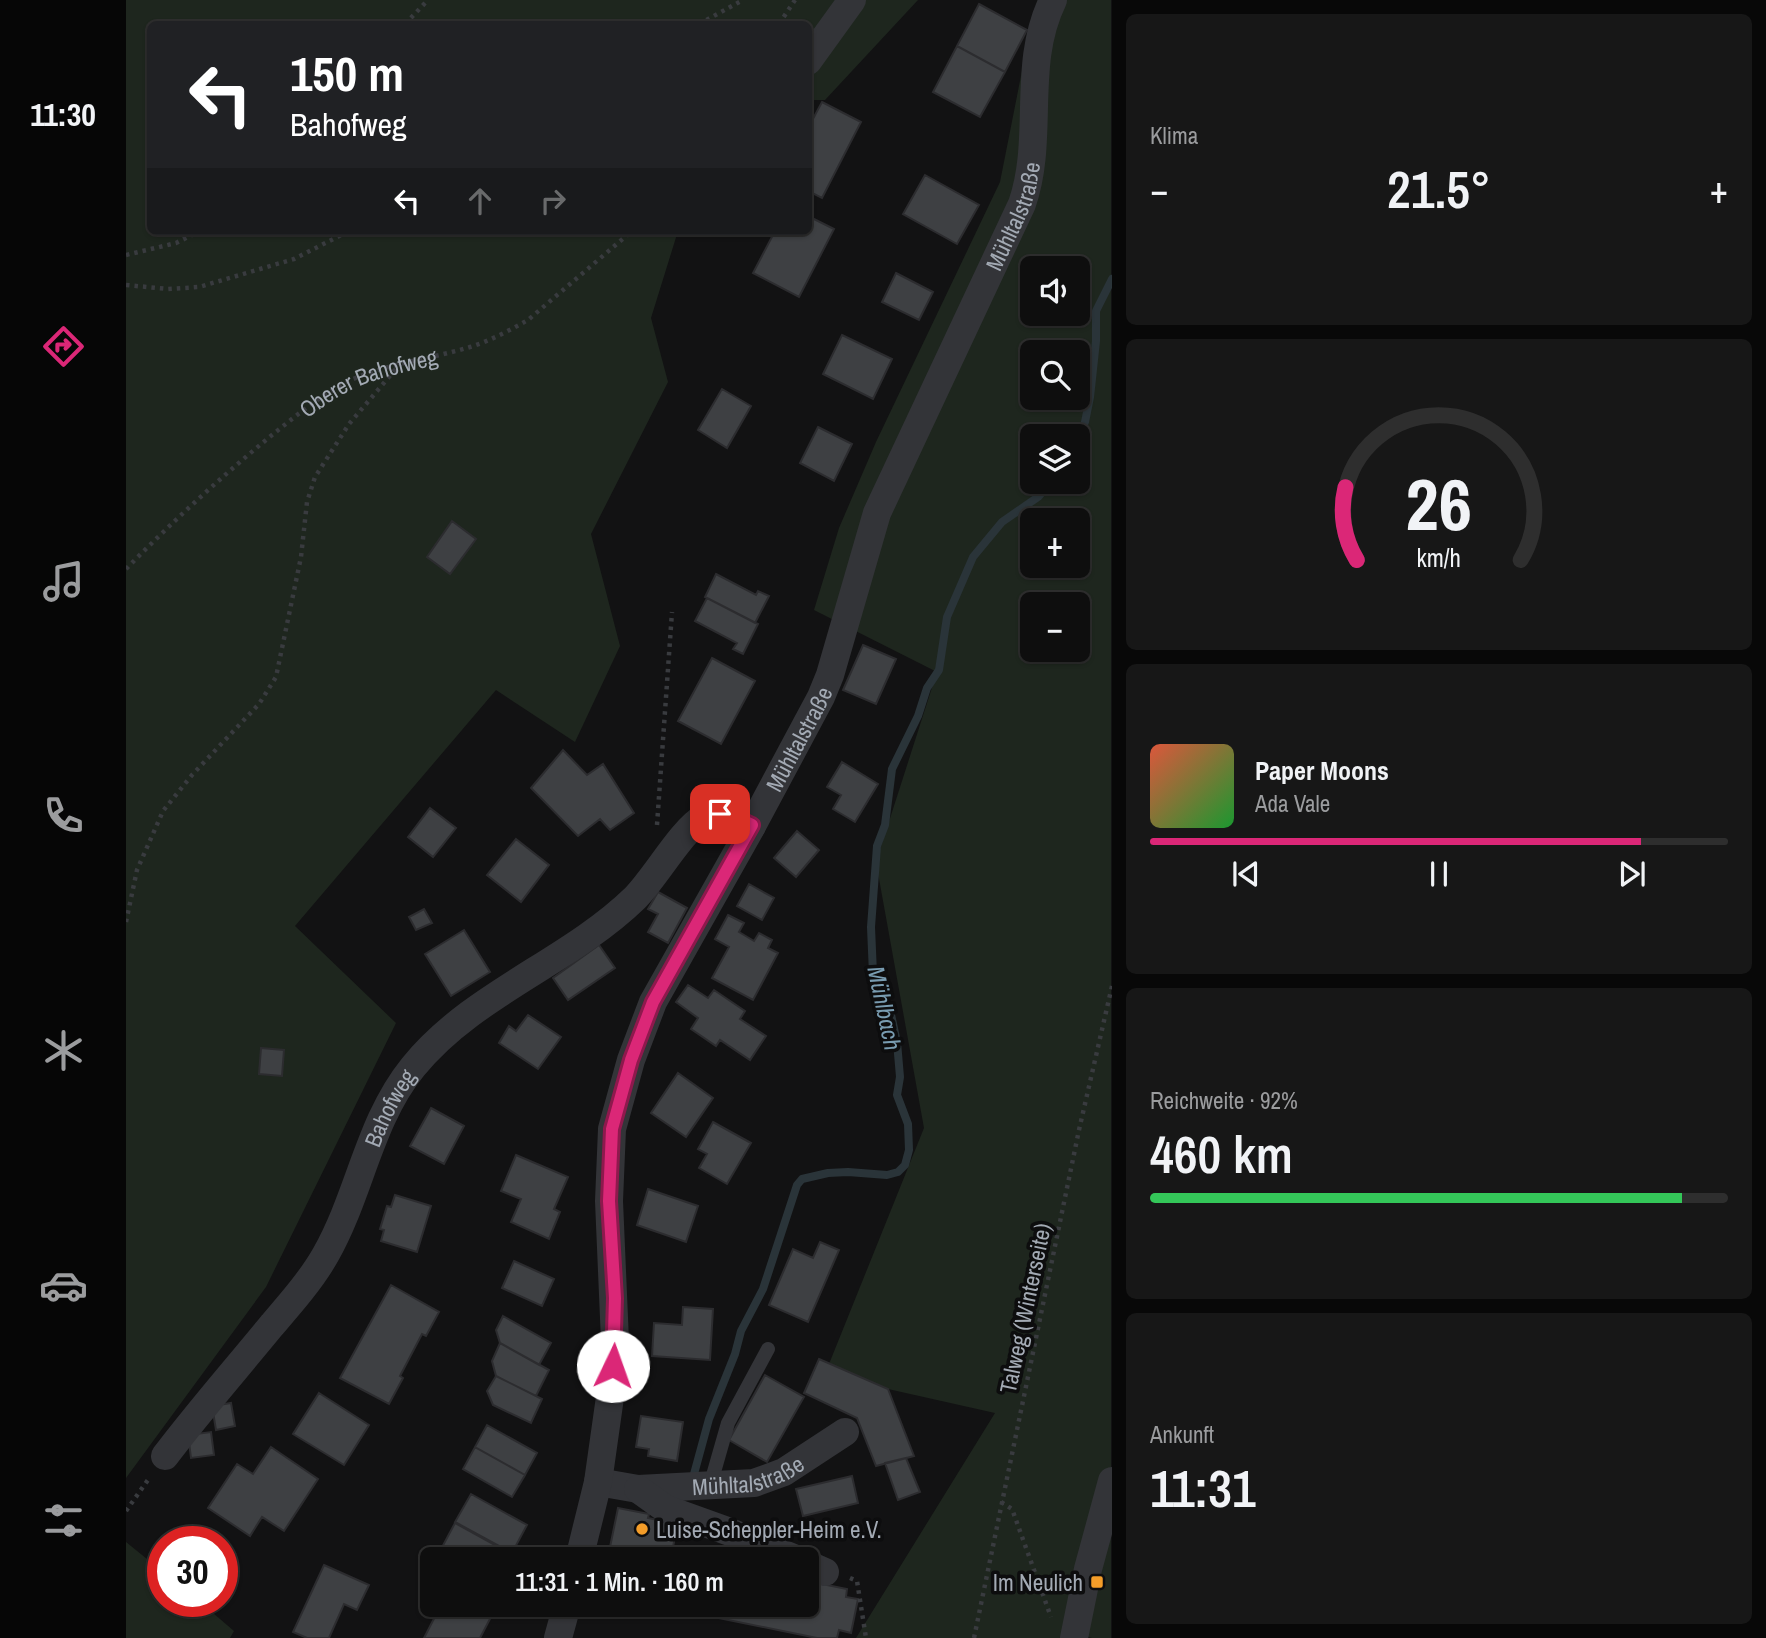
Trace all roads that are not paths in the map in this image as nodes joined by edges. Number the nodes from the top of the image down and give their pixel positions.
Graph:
1 (852, 0) edge
2 (1053, 0) edge
3 (812, 55) edge
4 (752, 825) junction
5 (768, 1349) dead end
6 (845, 1432) dead end
7 (165, 1456) road end
8 (1111, 1481) edge
9 (598, 1482) junction
10 (710, 1486) junction
11 (638, 1489) junction
12 (582, 1547) edge
13 (767, 1547) edge
14 (564, 1617) edge
15 (558, 1638) edge
16 (1074, 1638) edge

1 - 3 street
2 - 4 street, Mühltalstraße
4 - 7 street, Bahofweg
4 - 9 street, Mühltalstraße
5 - 10 lane
6 - 10 street, Mühltalstraße
8 - 16 street
9 - 11 street, Mühltalstraße
9 - 12 street, Mühltalstraße
10 - 11 street, Mühltalstraße
11 - 13 street, Mühltalstraße
14 - 15 street

